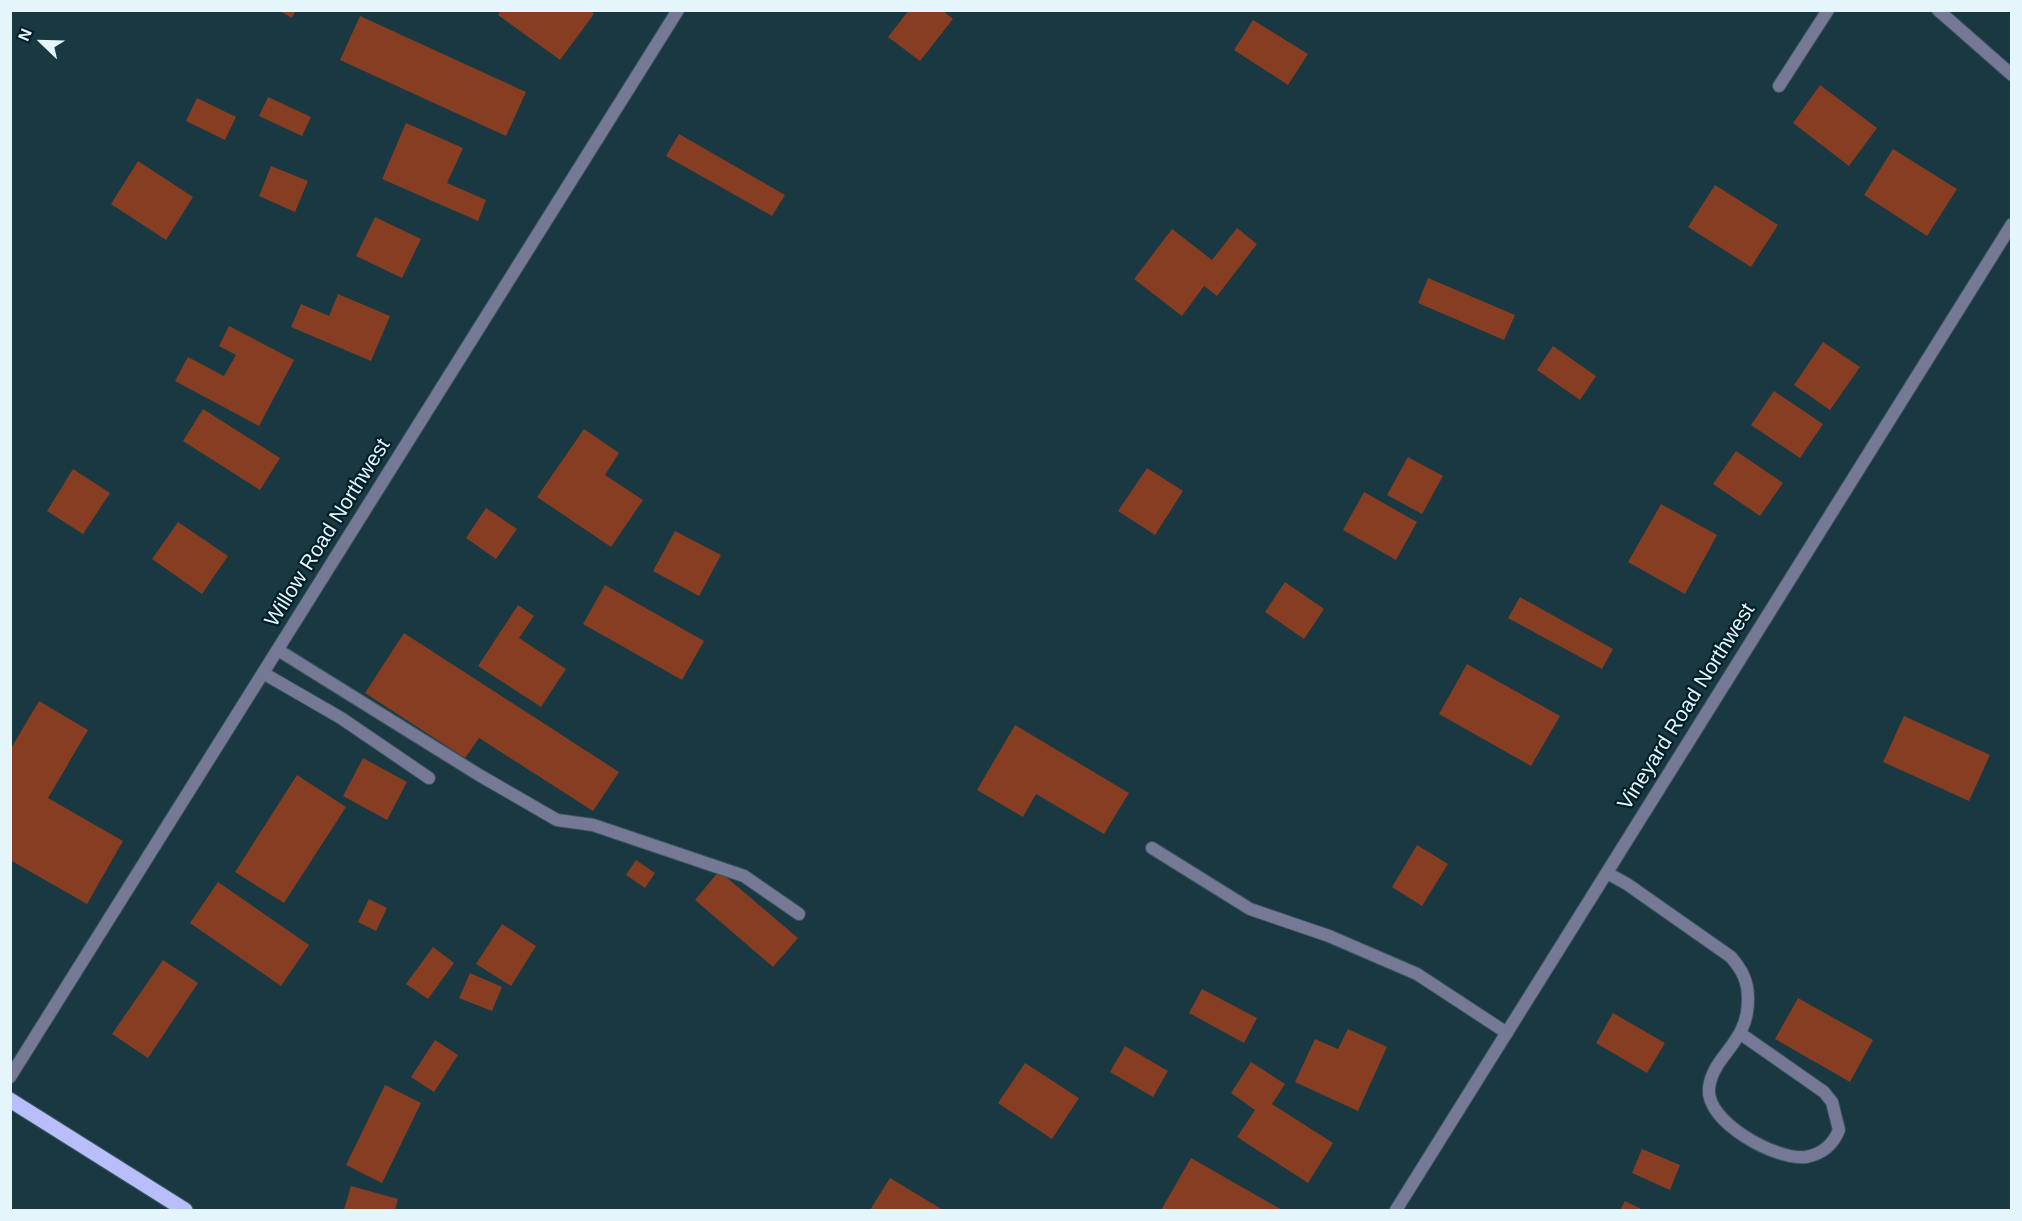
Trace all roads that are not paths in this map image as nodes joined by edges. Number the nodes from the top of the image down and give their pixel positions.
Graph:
1 (678, 10) edge
2 (1828, 10) edge
3 (1938, 10) edge
4 (2012, 75) edge
5 (1779, 86) dead end
6 (2012, 224) edge
7 (278, 650) junction
8 (263, 673) junction
9 (429, 778) dead end
10 (1152, 848) dead end
11 (1606, 873) junction
12 (799, 914) dead end
13 (1507, 1033) junction
14 (1741, 1034) junction
15 (10, 1077) edge
16 (10, 1100) edge
17 (185, 1210) edge
18 (1396, 1210) edge

1 - 7 street, Willow Road Northwest
2 - 5 street
3 - 4 street
6 - 11 street, Vineyard Road Northwest
7 - 8 street, Willow Road Northwest
7 - 12 street
8 - 9 street
8 - 15 street, Willow Road Northwest
10 - 13 street
11 - 13 street, Vineyard Road Northwest
11 - 14 street
13 - 18 street, Vineyard Road Northwest
14 - 14 street
16 - 17 main road

